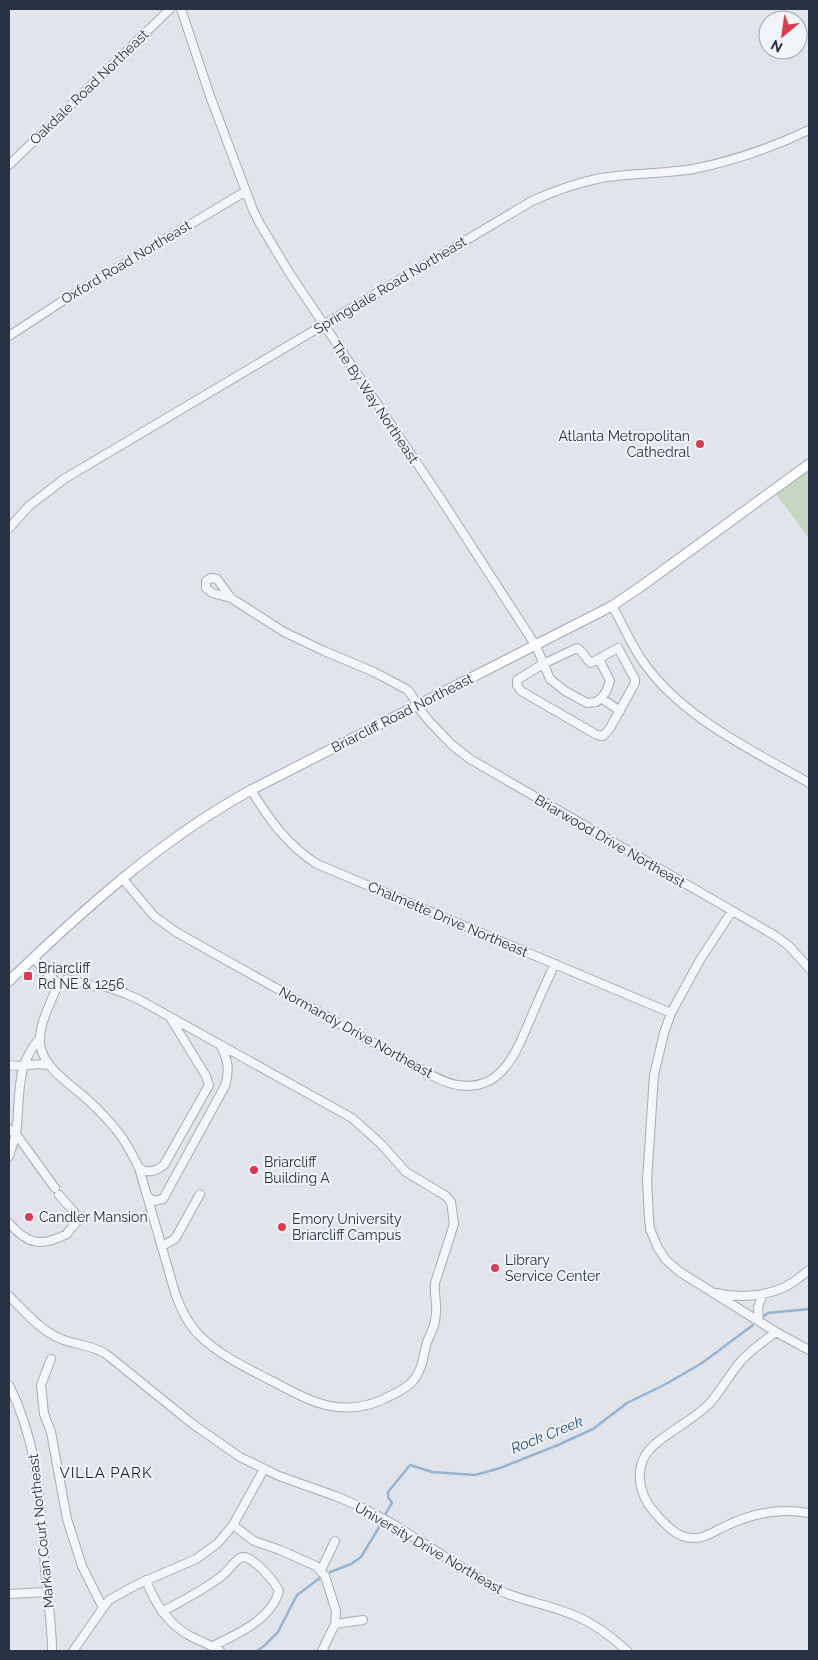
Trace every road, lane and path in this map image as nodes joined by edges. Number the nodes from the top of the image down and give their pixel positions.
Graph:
1 (170, 9) edge
2 (181, 9) edge
3 (809, 130) edge
4 (9, 165) edge
5 (246, 191) junction
6 (323, 325) junction
7 (9, 336) edge
8 (809, 464) edge
9 (9, 528) edge
10 (232, 598) dead end
11 (612, 606) junction
12 (536, 646) junction
13 (639, 657) junction
14 (599, 659) junction
15 (543, 664) junction
16 (628, 665) junction
17 (601, 698) junction
18 (417, 706) junction
19 (620, 711) junction
20 (809, 783) edge
21 (251, 790) junction
22 (122, 878) junction
23 (732, 911) junction
24 (33, 958) junction
25 (555, 964) junction
26 (809, 968) edge
27 (9, 981) edge
28 (58, 984) junction
29 (671, 1013) junction
30 (170, 1017) junction
31 (40, 1038) junction
32 (219, 1044) junction
33 (9, 1065) edge
34 (49, 1065) junction
35 (23, 1066) junction
36 (12, 1131) edge
37 (9, 1156) edge
38 (139, 1168) junction
39 (55, 1188) dead end
40 (200, 1194) dead end
41 (60, 1196) dead end
42 (147, 1196) junction
43 (163, 1200) junction
44 (155, 1222) junction
45 (9, 1223) edge
46 (162, 1246) junction
47 (809, 1270) edge
48 (708, 1290) junction
49 (763, 1294) junction
50 (9, 1296) edge
51 (759, 1322) junction
52 (776, 1332) junction
53 (809, 1350) edge
54 (51, 1358) dead end
55 (9, 1385) edge
56 (264, 1469) junction
57 (809, 1512) edge
58 (233, 1525) junction
59 (335, 1541) dead end
60 (321, 1570) junction
61 (146, 1580) junction
62 (47, 1592) junction
63 (9, 1594) edge
64 (103, 1608) junction
65 (162, 1612) junction
66 (363, 1620) dead end
67 (335, 1624) junction
68 (213, 1646) junction
69 (52, 1651) edge
70 (73, 1651) edge
71 (220, 1651) edge
72 (322, 1651) edge
73 (627, 1651) edge

1 - 4 street, Oakdale Road Northeast
2 - 5 street, The By Way Northeast
3 - 6 street, Springdale Road Northeast
5 - 6 street, The By Way Northeast
5 - 7 street, Oxford Road Northeast
6 - 9 street, Springdale Road Northeast
6 - 12 street, The By Way Northeast
8 - 11 main road, Briarcliff Road Northeast
10 - 18 street, Briarwood Drive Northeast
11 - 12 main road, Briarcliff Road Northeast
11 - 13 street
12 - 15 street, The By Way Northeast
12 - 18 main road, Briarcliff Road Northeast
13 - 16 street
13 - 20 street
14 - 15 street
14 - 16 street
14 - 17 street
15 - 17 street, The By Way Northeast
15 - 19 street
16 - 19 street
17 - 19 street
18 - 21 main road, Briarcliff Road Northeast
18 - 23 street, Briarwood Drive Northeast
21 - 22 main road, Briarcliff Road Northeast
21 - 25 street, Chalmette Drive Northeast
22 - 24 main road, Briarcliff Road Northeast
22 - 25 street, Normandy Drive Northeast
23 - 26 street, Briarwood Drive Northeast
23 - 29 street
24 - 27 main road, Briarcliff Road Northeast
24 - 28 street
25 - 29 street, Chalmette Drive Northeast
28 - 30 street
28 - 31 street
29 - 48 street
30 - 32 street
30 - 38 street
31 - 34 street
31 - 35 street
32 - 43 street
32 - 46 street
33 - 35 street
34 - 35 street
34 - 38 street
35 - 36 street
36 - 37 street
36 - 39 street
38 - 42 street
40 - 46 street
41 - 45 street
42 - 43 street
42 - 44 street
43 - 44 street
44 - 46 street
47 - 49 street
48 - 49 street
48 - 51 street
49 - 51 street
50 - 56 street, University Drive Northeast
51 - 52 street
52 - 53 street
52 - 57 street
54 - 64 street
55 - 62 street, Markan Court Northeast
56 - 58 street
56 - 73 street, University Drive Northeast
58 - 60 street
58 - 61 street
59 - 60 street
60 - 67 street
61 - 64 street
61 - 65 street
62 - 63 street
62 - 69 street, Markan Court Northeast
64 - 70 street
65 - 68 street
65 - 68 street
66 - 67 street
67 - 72 street
68 - 71 street

